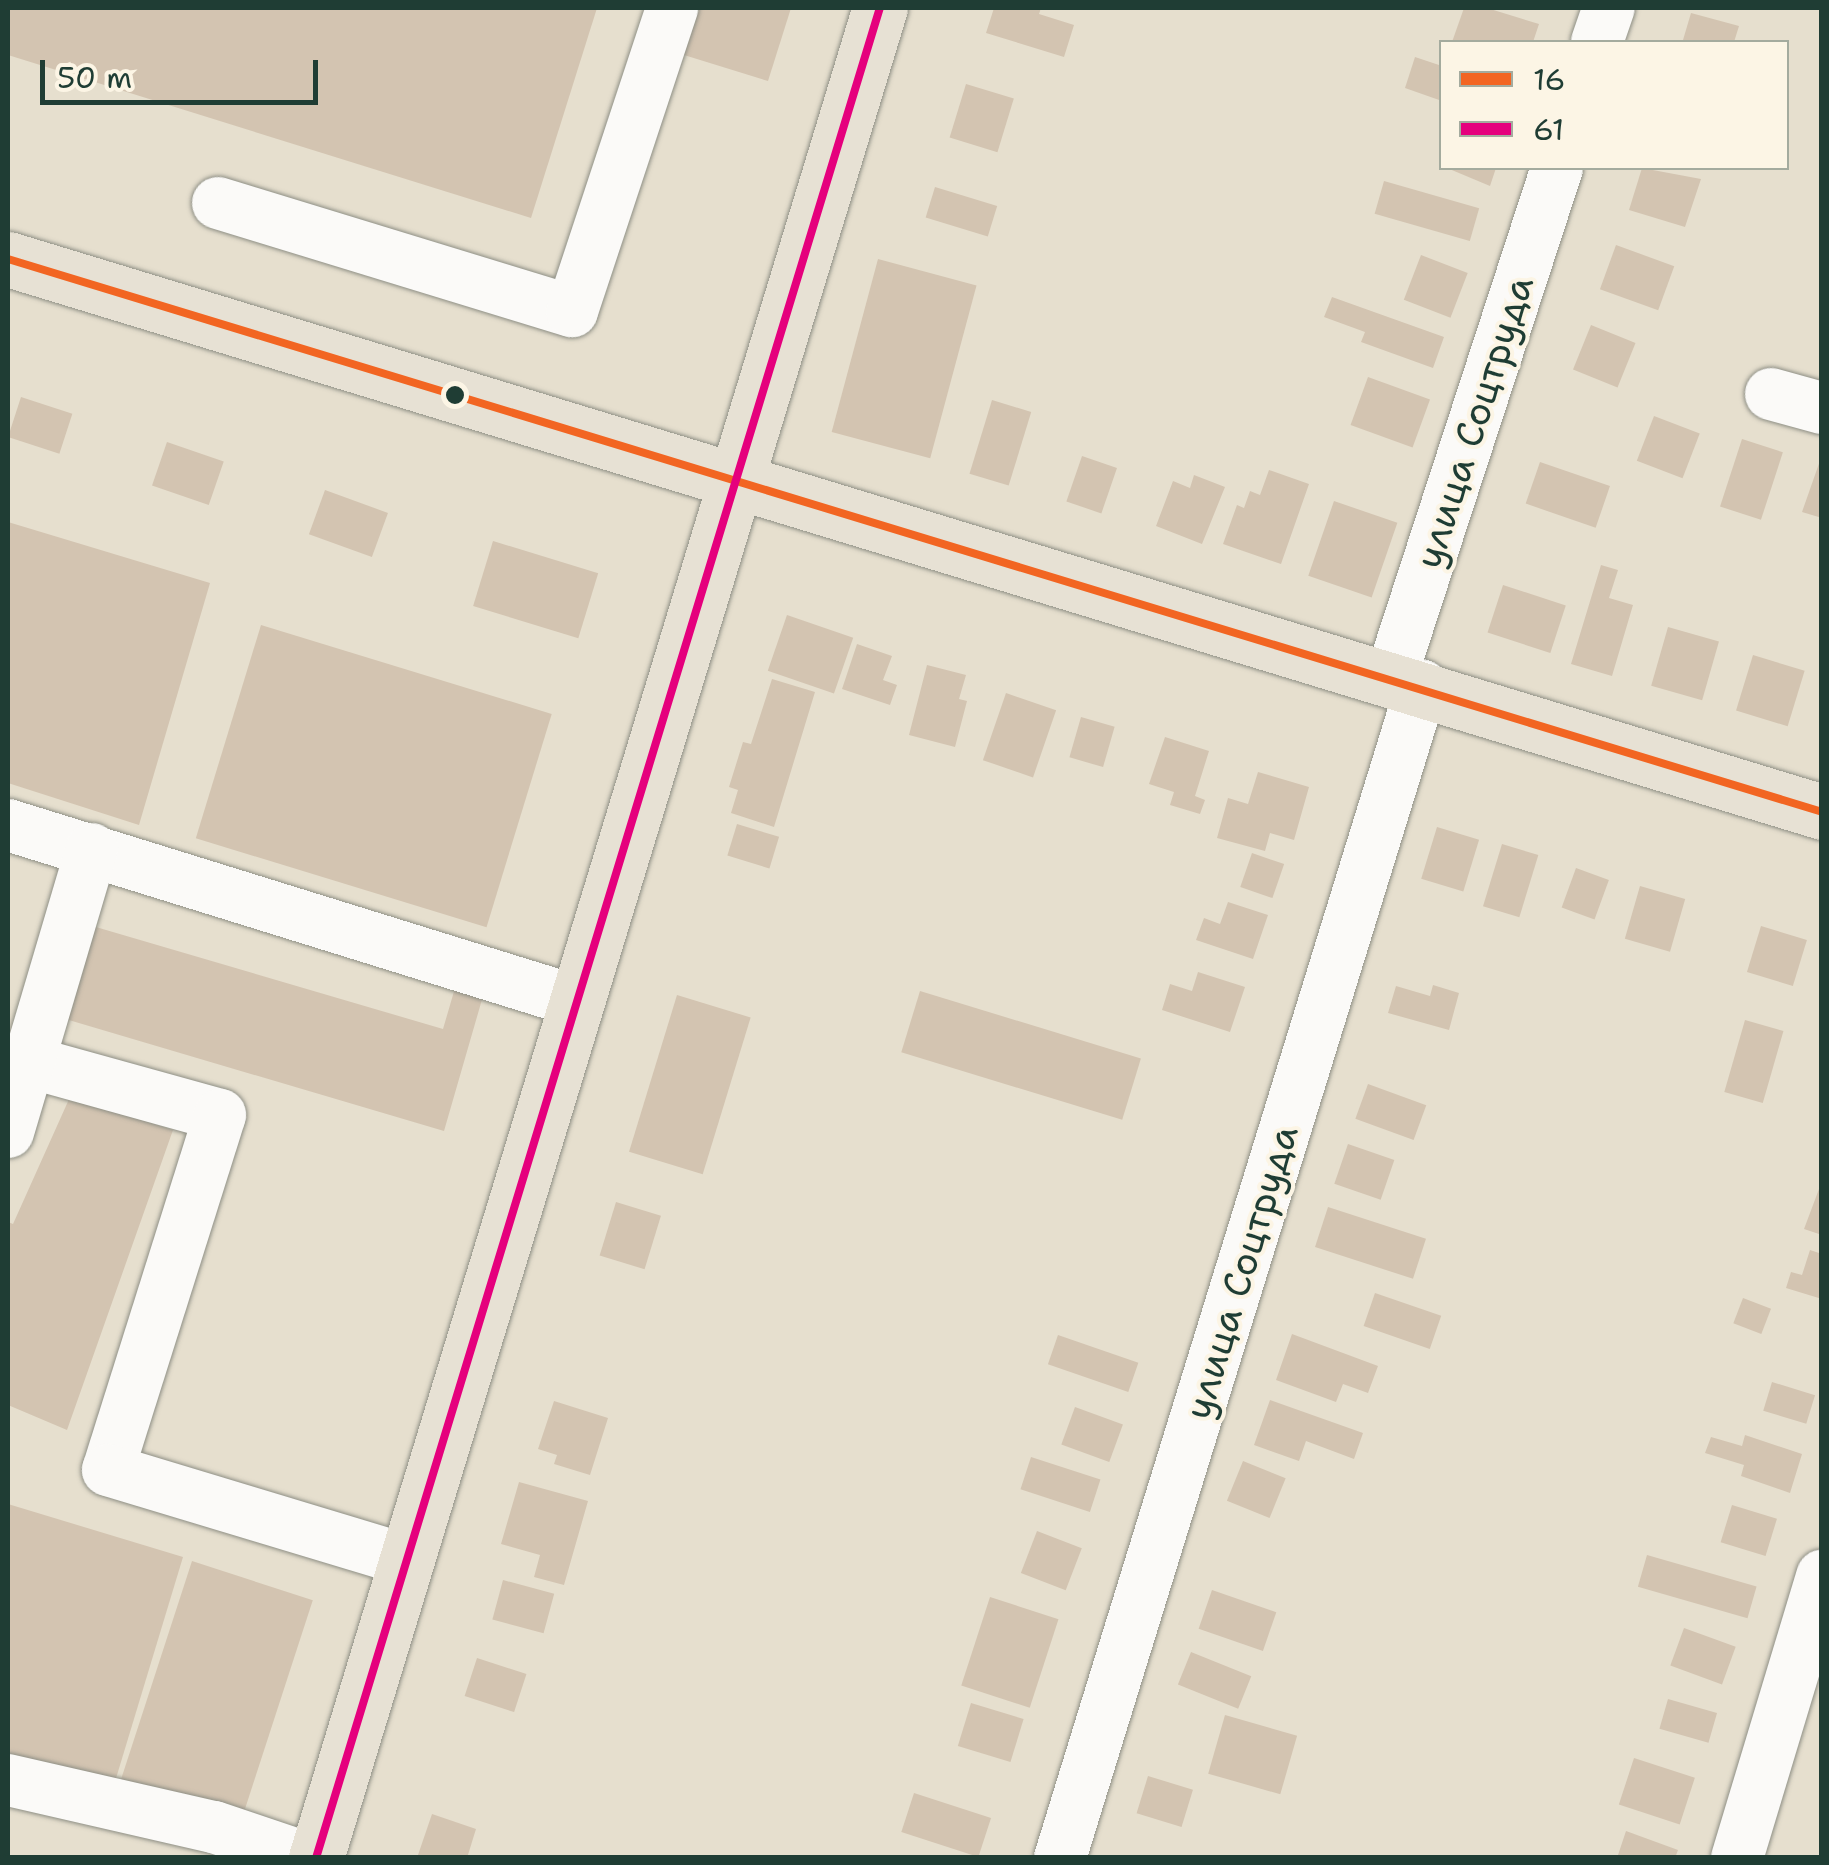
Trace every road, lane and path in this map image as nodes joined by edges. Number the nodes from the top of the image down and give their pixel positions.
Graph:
1 (672, 8) edge
2 (880, 8) edge
3 (1608, 8) edge
4 (1598, 40) edge
5 (1556, 170) edge
6 (218, 203) dead end
7 (8, 258) edge
8 (1771, 394) dead end
9 (1822, 408) edge
10 (731, 482) junction
11 (1407, 682) junction
12 (1822, 812) edge
13 (8, 825) edge
14 (92, 849) junction
15 (575, 1001) junction
16 (29, 1062) junction
17 (8, 1132) edge
18 (406, 1560) junction
19 (1822, 1576) edge
20 (8, 1780) edge
21 (306, 1858) edge
22 (316, 1858) edge
23 (1060, 1858) edge
24 (1737, 1858) edge

1 - 6 street
2 - 10 main road
3 - 4 street
5 - 11 street, улица Соцтруда
7 - 10 main road
8 - 9 street
10 - 11 main road
10 - 15 main road
11 - 12 main road
11 - 23 street, улица Соцтруда
13 - 14 street
14 - 15 street
14 - 16 street
15 - 18 main road
16 - 17 street
16 - 18 street
18 - 22 main road
19 - 24 street
20 - 21 street

